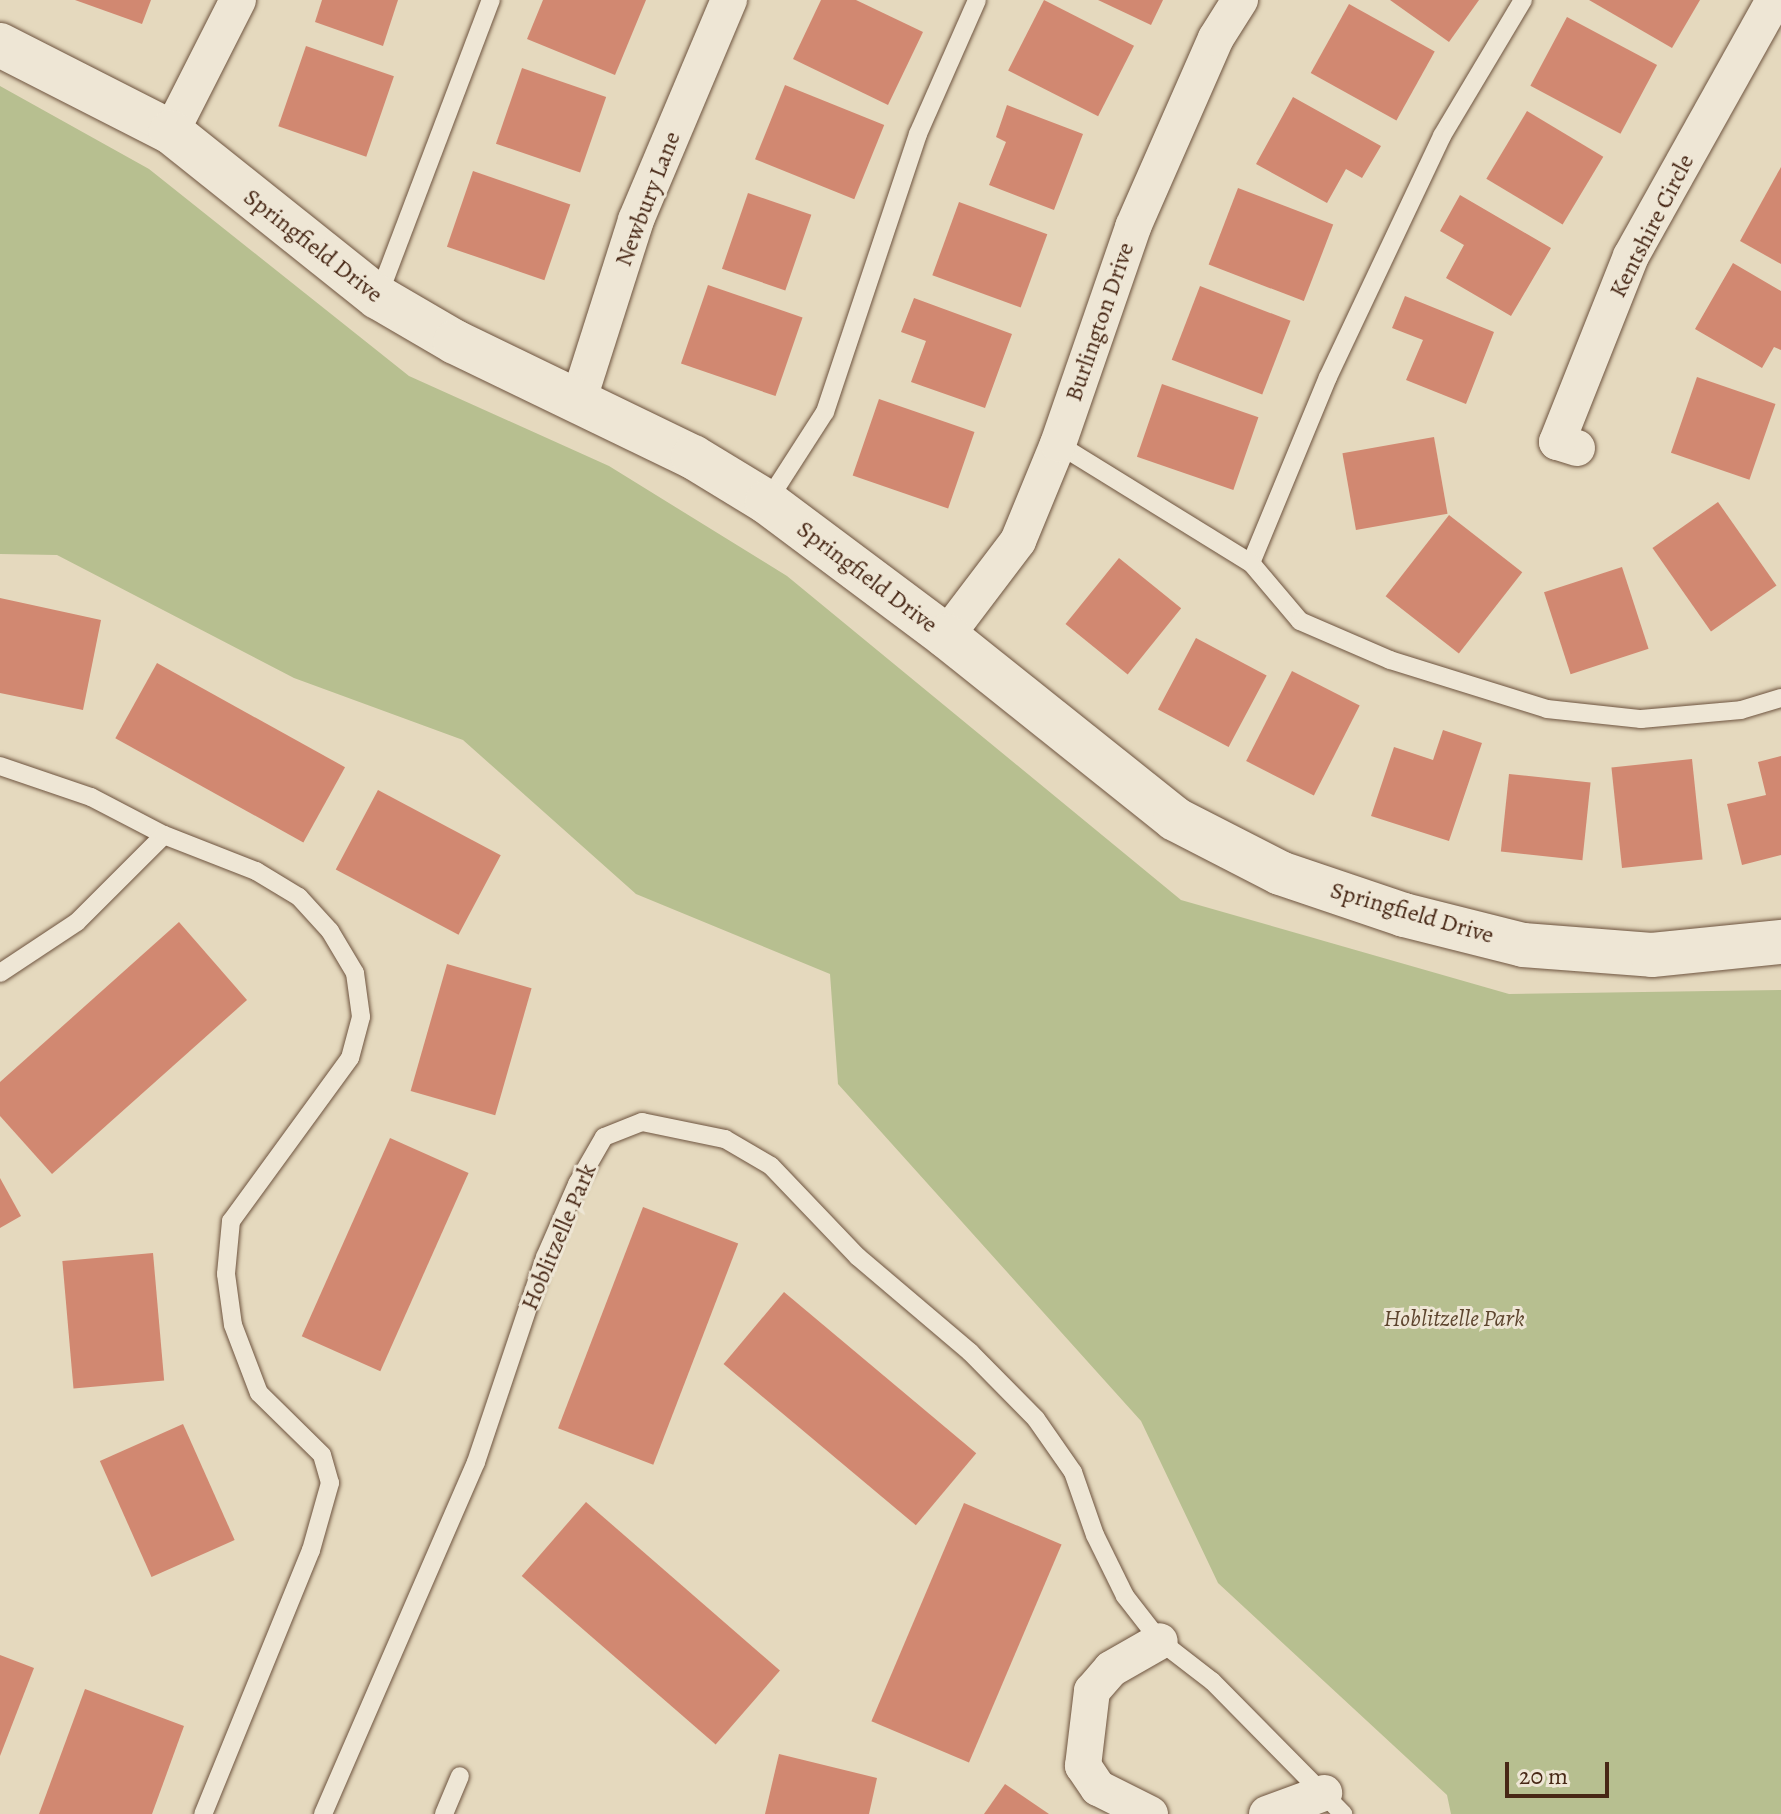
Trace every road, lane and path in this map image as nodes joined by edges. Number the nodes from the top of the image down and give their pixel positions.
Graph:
1 (238, 0) edge
2 (491, 0) edge
3 (729, 0) edge
4 (977, 0) edge
5 (1240, 0) edge
6 (1523, 0) edge
7 (1774, 0) edge
8 (0, 45) edge
9 (171, 132) junction
10 (378, 297) junction
11 (578, 402) junction
12 (1058, 444) junction
13 (1577, 448) dead end
14 (767, 502) junction
15 (1251, 563) junction
16 (946, 636) junction
17 (1781, 698) edge
18 (0, 766) edge
19 (164, 835) junction
20 (1781, 942) edge
21 (0, 973) edge
22 (1160, 1641) junction
23 (460, 1776) dead end
24 (1334, 1803) edge
25 (203, 1814) edge
26 (323, 1814) edge
27 (444, 1814) edge
28 (1150, 1814) edge
29 (1267, 1814) edge

1 - 9 street
2 - 10 lane
3 - 11 street, Newbury Lane
4 - 14 lane
5 - 12 street, Burlington Drive
6 - 15 lane
7 - 13 street, Kentshire Circle
8 - 9 street, Springfield Drive
9 - 10 street, Springfield Drive
10 - 11 street, Springfield Drive
11 - 14 street, Springfield Drive
12 - 15 lane
12 - 16 street, Burlington Drive
14 - 16 street, Springfield Drive
15 - 17 lane
16 - 20 street, Springfield Drive
18 - 19 lane
19 - 21 lane
19 - 25 lane
22 - 24 lane, Hoblitzelle Park
22 - 26 lane, Hoblitzelle Park
22 - 28 street
23 - 27 lane
24 - 29 street, Hoblitzelle Park

